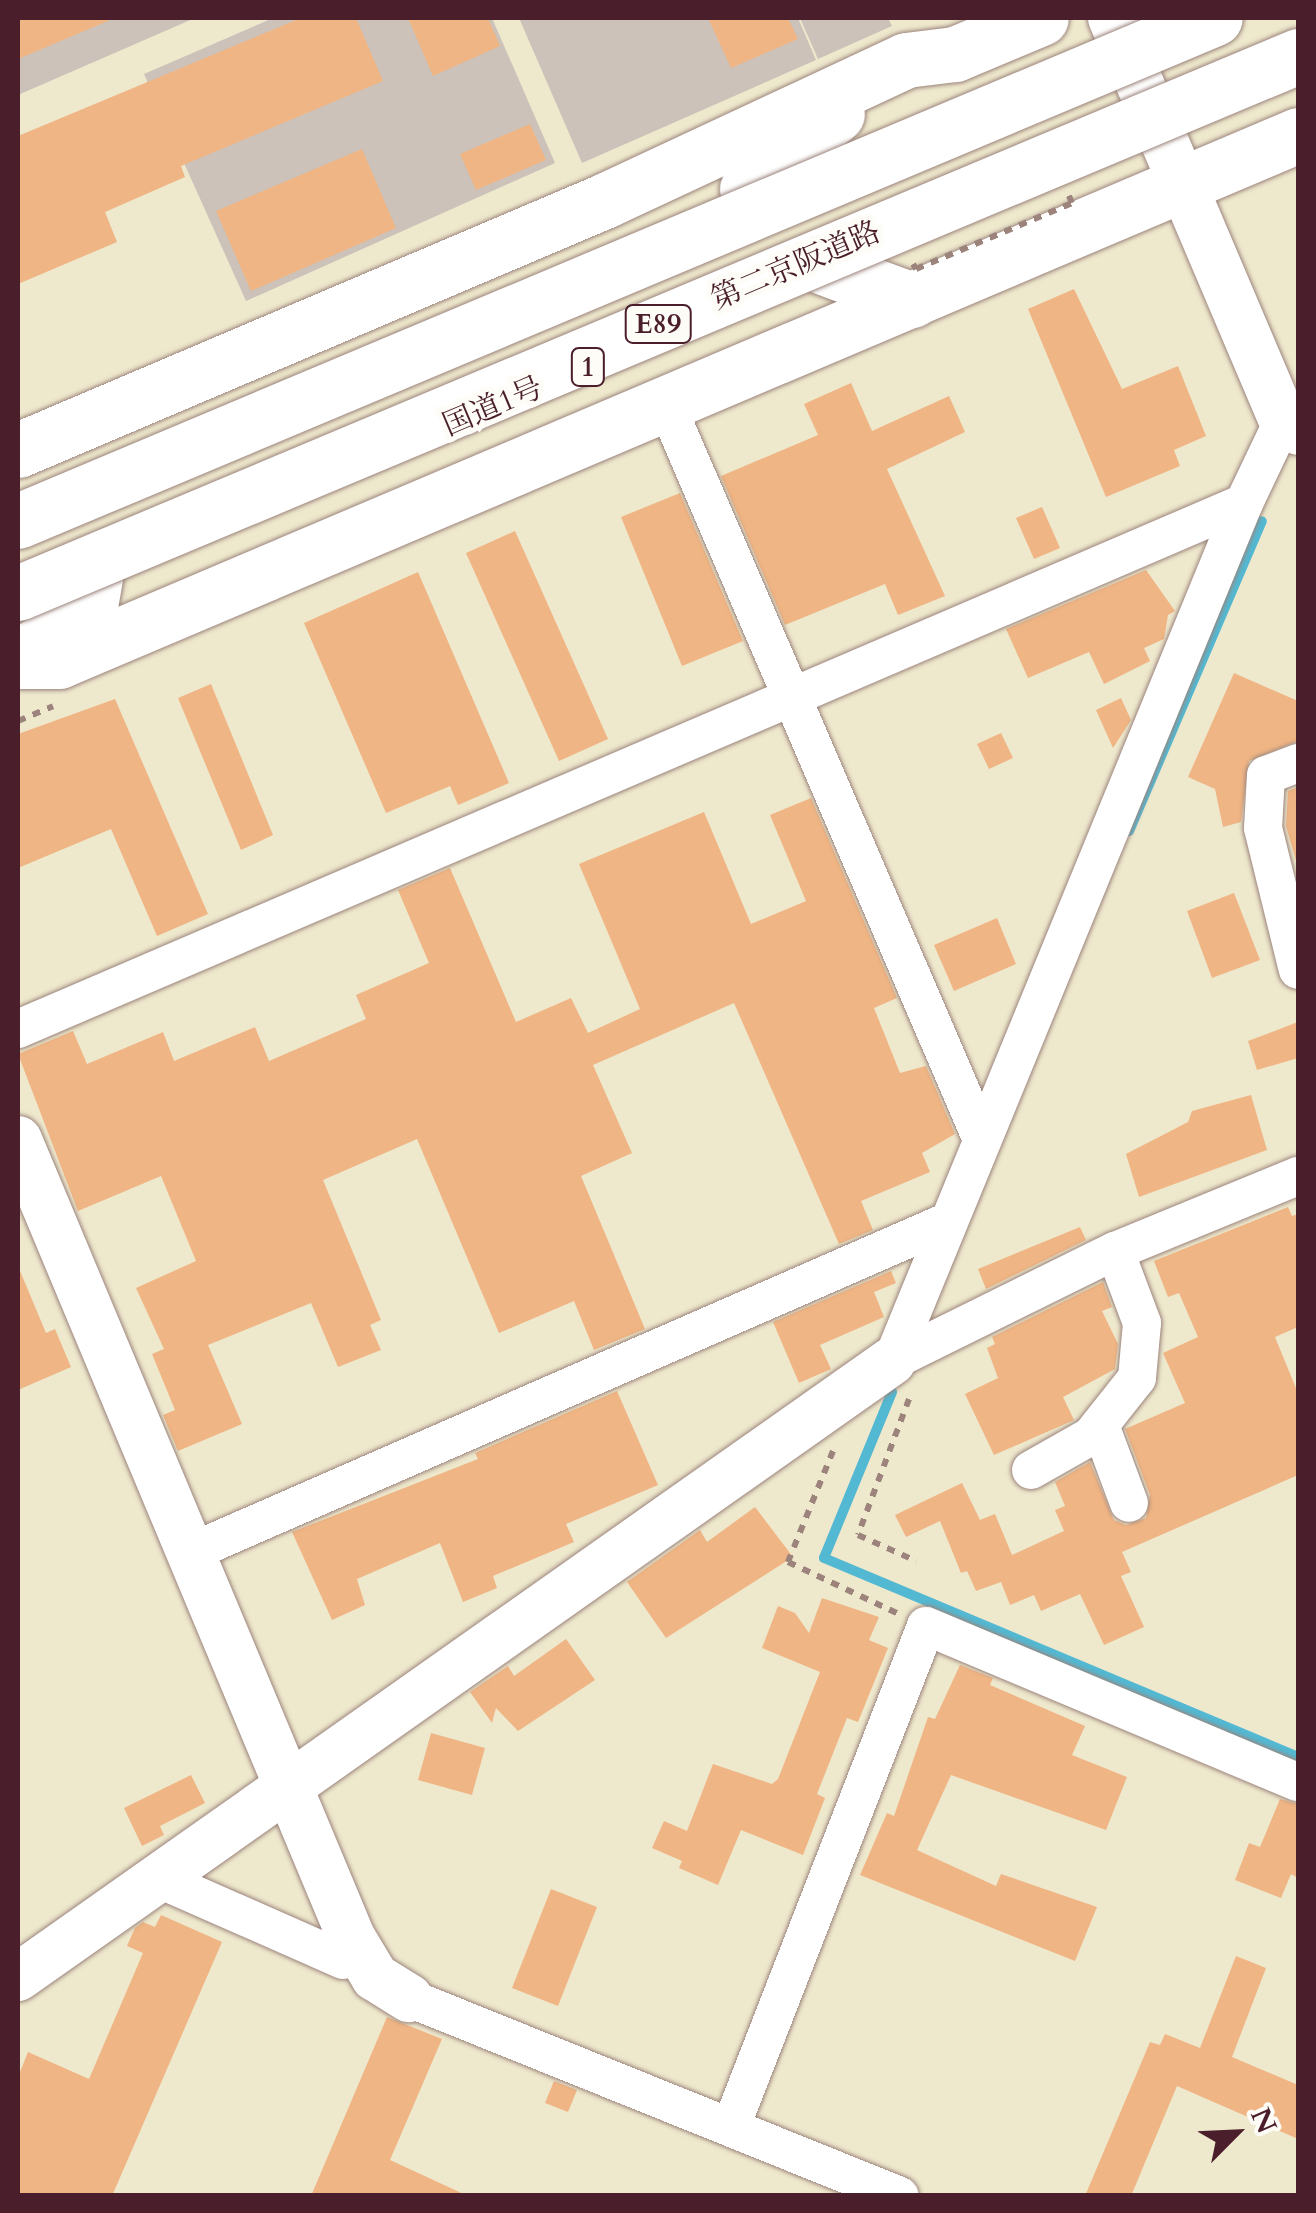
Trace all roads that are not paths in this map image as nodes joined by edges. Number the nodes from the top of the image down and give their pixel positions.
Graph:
1 (1041, 18) edge
2 (1215, 18) edge
3 (1125, 22) edge
4 (954, 54) junction
5 (1298, 59) edge
6 (1157, 123) junction
7 (1298, 135) edge
8 (1183, 184) junction
9 (747, 189) junction
10 (823, 268) junction
11 (912, 300) junction
12 (666, 404) junction
13 (1290, 428) edge
14 (18, 450) edge
15 (87, 470) junction
16 (18, 482) edge
17 (18, 500) edge
18 (1244, 503) junction
19 (18, 521) edge
20 (96, 574) junction
21 (18, 593) edge
22 (18, 608) edge
23 (18, 659) edge
24 (792, 697) junction
25 (1298, 763) edge
26 (1298, 970) edge
27 (18, 1029) edge
28 (18, 1140) edge
29 (982, 1140) junction
30 (1298, 1176) edge
31 (949, 1221) junction
32 (1114, 1251) junction
33 (895, 1361) junction
34 (1100, 1425) junction
35 (1031, 1470) dead end
36 (1129, 1503) dead end
37 (189, 1553) junction
38 (1298, 1782) edge
39 (286, 1786) junction
40 (157, 1878) junction
41 (343, 1960) dead end
42 (18, 1977) edge
43 (409, 1998) joint
44 (732, 2124) junction
45 (900, 2196) edge

1 - 4 highway
2 - 19 highway, E89, bridge
3 - 6 street
3 - 9 highway
4 - 9 highway
4 - 14 highway
5 - 6 highway, 国道1号 / 1
5 - 21 highway, 第二京阪道路 / E89, bridge
6 - 8 street
6 - 10 highway, 国道1号 / 1
7 - 8 highway
8 - 11 highway
8 - 13 street
9 - 15 highway
10 - 11 highway
10 - 20 highway, 国道1号 / 1
11 - 12 highway
12 - 23 highway
12 - 24 street
13 - 18 street
15 - 16 highway
15 - 17 highway
18 - 24 street
18 - 29 street
20 - 22 highway, 国道1号 / 1
20 - 23 highway
24 - 27 street
24 - 29 street
25 - 26 street
28 - 37 street
29 - 31 street
30 - 32 street
31 - 33 street
31 - 37 street
32 - 33 street
32 - 34 street
33 - 39 street
34 - 35 street
34 - 36 street
37 - 39 street
38 - 44 street
39 - 40 street
39 - 43 street
40 - 41 street
40 - 42 street
43 - 44 street
44 - 45 street

